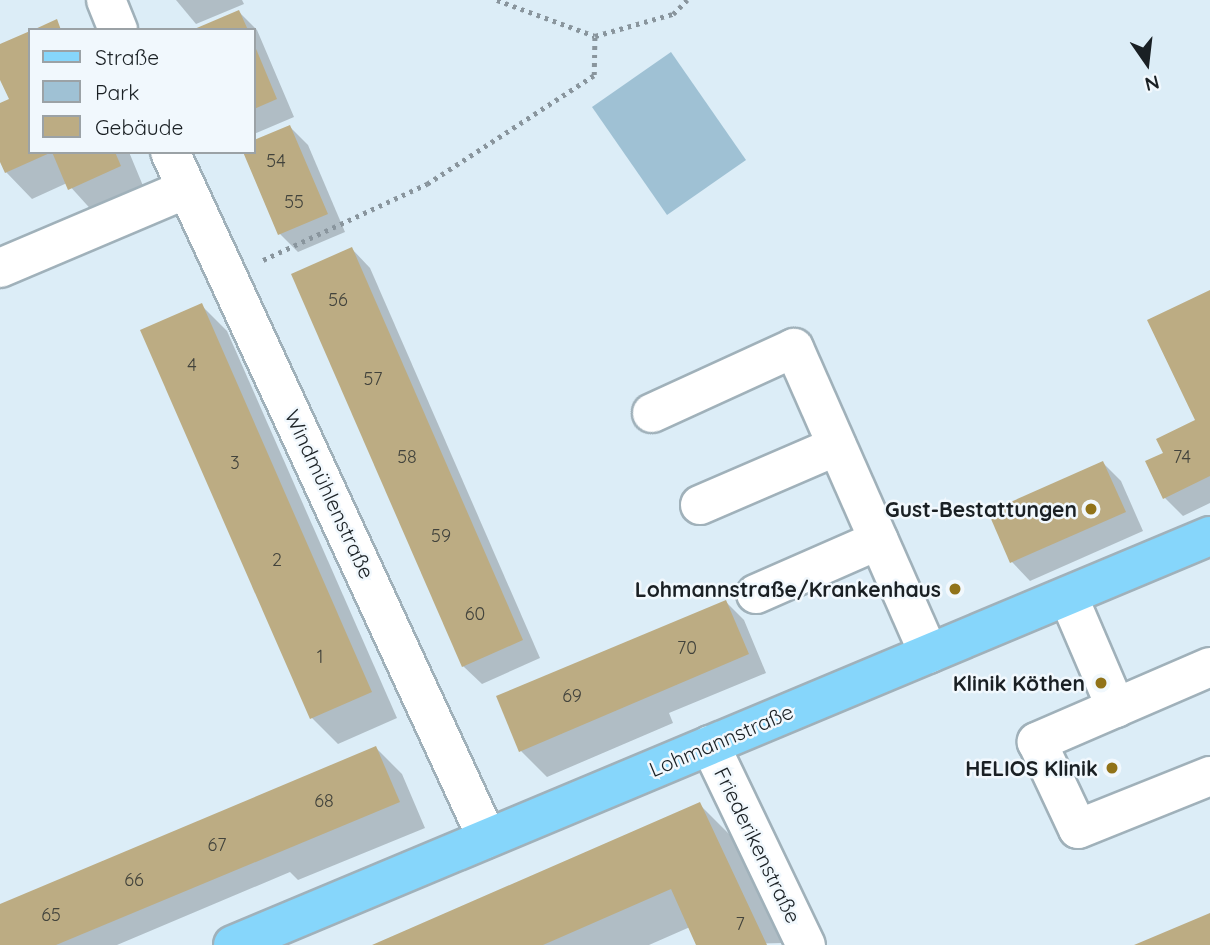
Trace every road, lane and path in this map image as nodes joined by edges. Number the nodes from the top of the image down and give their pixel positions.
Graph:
1 (106, 0) edge
2 (497, 0) edge
3 (687, 0) edge
4 (117, 28) edge
5 (595, 36) junction
6 (171, 154) edge
7 (186, 189) junction
8 (0, 268) edge
9 (229, 274) junction
10 (652, 413) dead end
11 (837, 446) junction
12 (700, 505) dead end
13 (1210, 536) edge
14 (879, 540) junction
15 (756, 594) dead end
16 (1068, 596) junction
17 (929, 654) junction
18 (1210, 667) edge
19 (1116, 708) junction
20 (709, 745) junction
21 (1210, 776) edge
22 (487, 838) junction
23 (233, 945) edge
24 (806, 945) edge

1 - 4 street
2 - 5 path
3 - 5 path
5 - 9 path
6 - 7 street, Windmühlenstraße
7 - 8 street
7 - 9 street, Windmühlenstraße
9 - 22 street, Windmühlenstraße
10 - 11 street
11 - 12 street
11 - 14 street
13 - 16 main road, Lohmannstraße
14 - 15 street
14 - 17 street
16 - 17 main road, Lohmannstraße
16 - 19 street
17 - 20 main road, Lohmannstraße
18 - 19 street
19 - 21 street
20 - 22 main road, Lohmannstraße
20 - 24 street, Friederikenstraße
22 - 23 main road, Lohmannstraße

